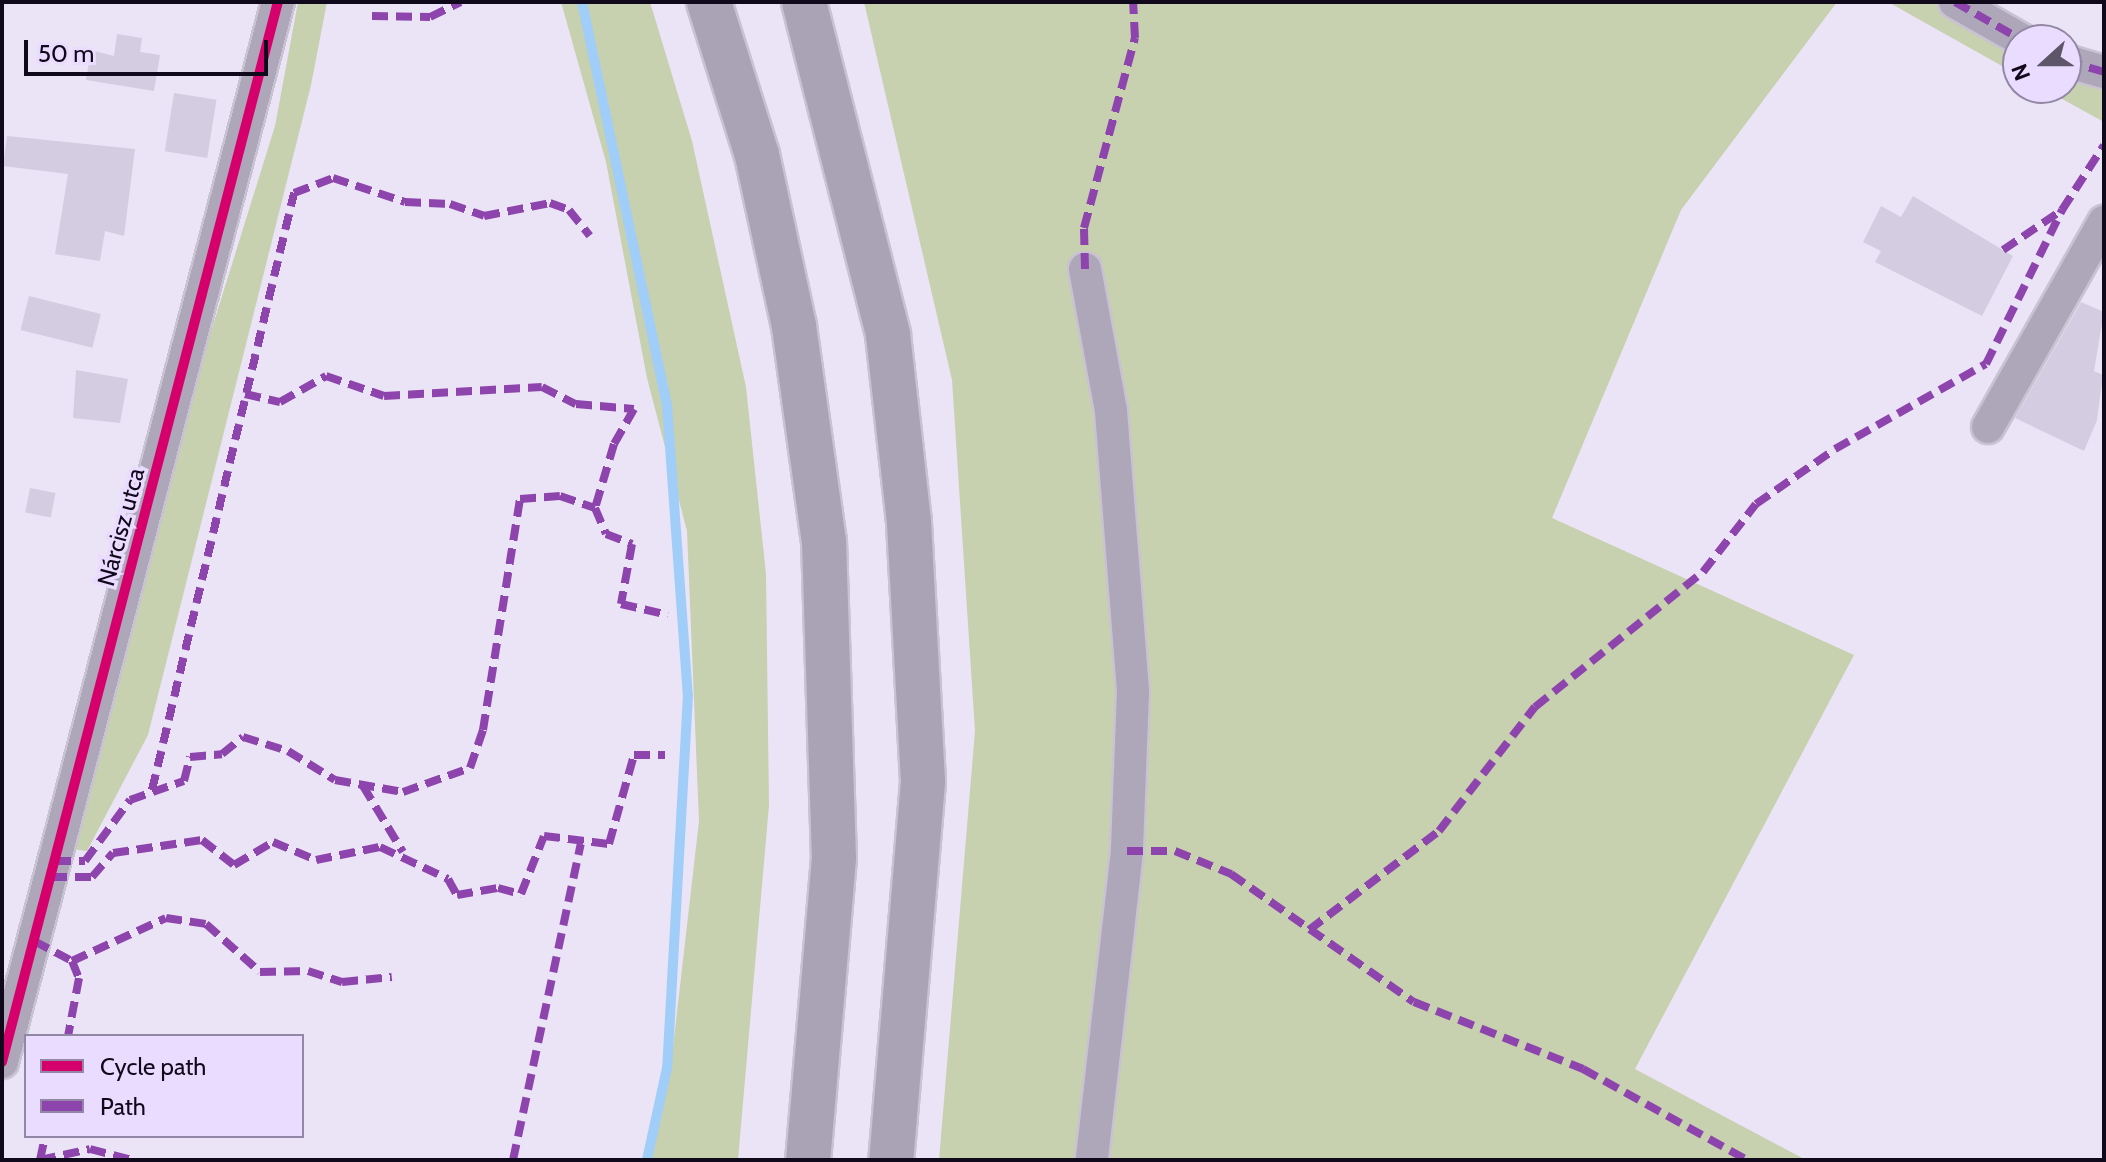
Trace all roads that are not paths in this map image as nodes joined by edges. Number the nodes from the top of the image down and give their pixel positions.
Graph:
1 (278, 2) edge
2 (709, 2) edge
3 (804, 2) edge
4 (1955, 2) edge
5 (2002, 29) edge
6 (2082, 66) edge
7 (2104, 72) edge
8 (2104, 222) edge
9 (1085, 269) dead end
10 (1988, 427) dead end
11 (2, 1062) edge
12 (808, 1160) edge
13 (891, 1160) edge
14 (1092, 1160) edge

1 - 11 street, Nárcisz utca
2 - 12 highway
3 - 13 highway
4 - 5 street
6 - 7 street
8 - 10 street
9 - 14 street

